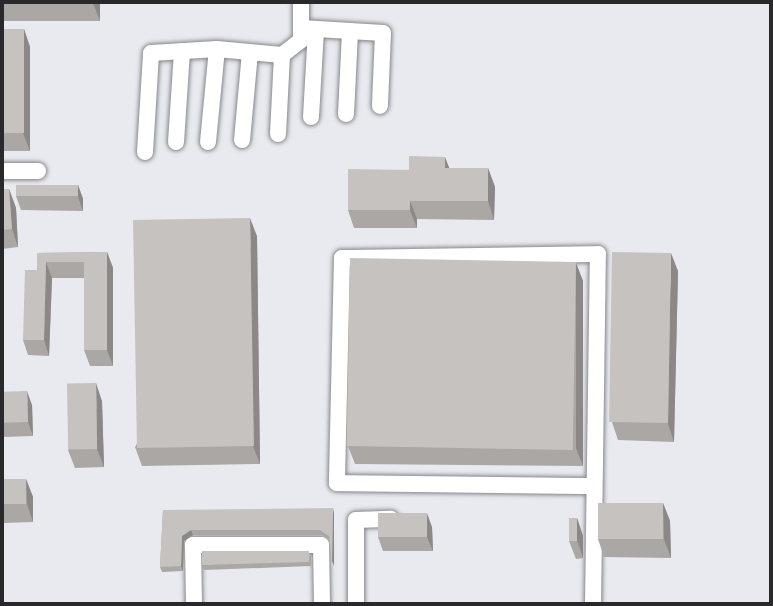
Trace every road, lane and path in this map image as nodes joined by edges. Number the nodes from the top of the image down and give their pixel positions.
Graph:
1 (300, 2) edge
2 (308, 28) junction
3 (350, 31) junction
4 (217, 49) junction
5 (182, 51) junction
6 (250, 52) junction
7 (282, 55) junction
8 (380, 106) dead end
9 (346, 114) dead end
10 (311, 117) dead end
11 (278, 134) dead end
12 (242, 140) dead end
13 (176, 142) dead end
14 (208, 142) dead end
15 (145, 152) dead end
16 (2, 171) edge
17 (38, 171) dead end
18 (594, 486) junction
19 (391, 519) edge
20 (194, 604) edge
21 (322, 604) edge
22 (356, 604) edge
23 (593, 604) edge

1 - 2 lane
2 - 3 lane
2 - 7 lane
2 - 10 lane
3 - 8 lane
3 - 9 lane
4 - 5 lane
4 - 6 lane
4 - 14 lane
5 - 13 lane
5 - 15 lane
6 - 7 lane
6 - 12 lane
7 - 11 lane
16 - 17 lane
18 - 18 lane
18 - 23 lane
19 - 22 lane
20 - 21 lane

